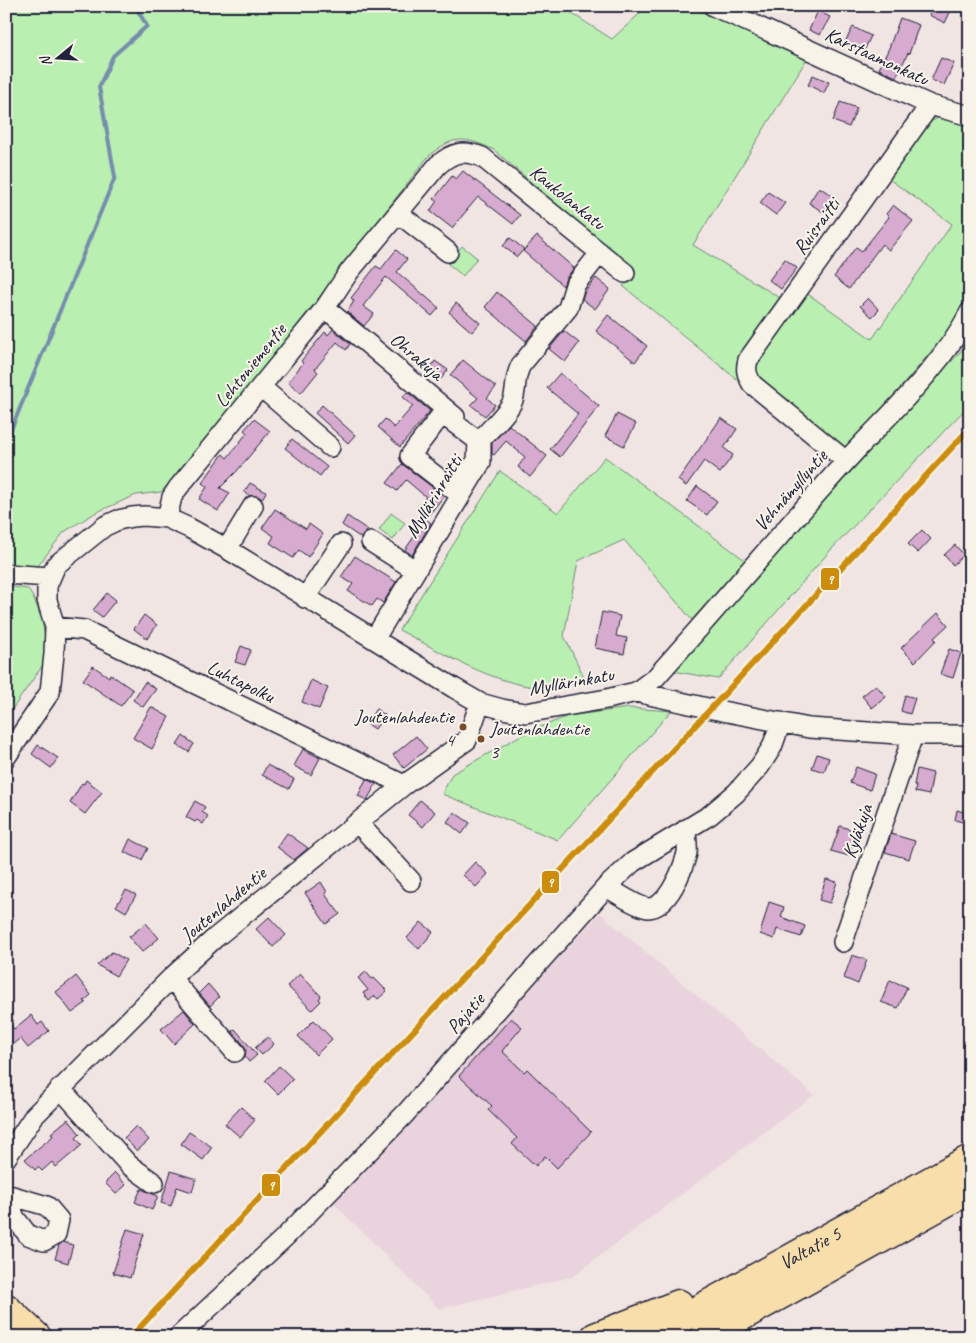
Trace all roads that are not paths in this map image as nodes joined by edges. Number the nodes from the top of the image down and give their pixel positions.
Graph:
1 (713, 6) edge
2 (930, 105) junction
3 (970, 116) edge
4 (482, 157) joint
5 (398, 213) junction
6 (448, 252) dead end
7 (600, 253) junction
8 (625, 273) dead end
9 (325, 308) junction
10 (970, 312) edge
11 (261, 388) junction
12 (481, 439) junction
13 (330, 447) dead end
14 (846, 461) junction
15 (253, 506) dead end
16 (167, 518) junction
17 (371, 542) dead end
18 (341, 544) dead end
19 (227, 549) junction
20 (415, 570) junction
21 (6, 574) edge
22 (48, 582) junction
23 (305, 598) junction
24 (55, 628) junction
25 (375, 638) junction
26 (636, 692) junction
27 (480, 703) junction
28 (781, 722) junction
29 (914, 734) junction
30 (970, 735) edge
31 (6, 757) edge
32 (404, 785) junction
33 (358, 823) junction
34 (686, 829) junction
35 (411, 881) dead end
36 (606, 887) junction
37 (843, 942) dead end
38 (171, 978) junction
39 (235, 1052) dead end
40 (60, 1088) junction
41 (6, 1158) edge
42 (970, 1159) edge
43 (154, 1182) dead end
44 (970, 1189) edge
45 (785, 1262) junction
46 (6, 1308) edge
47 (37, 1337) edge
48 (178, 1337) edge
49 (596, 1337) edge
50 (649, 1337) edge
51 (705, 1337) edge

1 - 2 street, Karstaamonkatu
2 - 3 street, Karstaamonkatu
2 - 14 street, Ruisraitti
4 - 5 street, Lehtoniementie
4 - 7 street, Kaukolankatu
5 - 6 street
5 - 9 street, Lehtoniementie
7 - 8 street, Kaukolankatu
7 - 12 street, Myllärinraitti
9 - 11 street, Lehtoniementie
9 - 12 street, Ohrakuja
10 - 14 street, Vehnämyllyntie
11 - 13 street
11 - 16 street, Lehtoniementie
12 - 20 street, Myllärinraitti
14 - 26 street, Vehnämyllyntie
15 - 19 street
16 - 19 street, Myllärinkatu
16 - 22 street
17 - 20 street
18 - 23 street
19 - 23 street, Myllärinkatu
20 - 25 street, Myllärinraitti
21 - 22 street
22 - 24 street
23 - 25 street, Myllärinkatu
24 - 31 street
24 - 32 street, Luhtapolku
25 - 27 street, Myllärinkatu
26 - 27 street, Myllärinkatu
26 - 28 street, Myllärinkatu
27 - 32 street, Joutenlahdentie
28 - 29 street, Myllärinkatu
28 - 34 street, Pajatie
29 - 30 street, Myllärinkatu
29 - 37 street, Kyläkuja
32 - 33 street, Joutenlahdentie
33 - 35 street
33 - 38 street, Joutenlahdentie
34 - 36 street, Pajatie
34 - 36 street
36 - 48 street, Pajatie
38 - 39 street
38 - 40 street, Joutenlahdentie
40 - 41 street, Joutenlahdentie
40 - 43 street
42 - 45 highway, Valtatie 5
44 - 51 highway, Valtatie 5
45 - 49 highway
45 - 50 highway, Valtatie 5
46 - 47 highway

